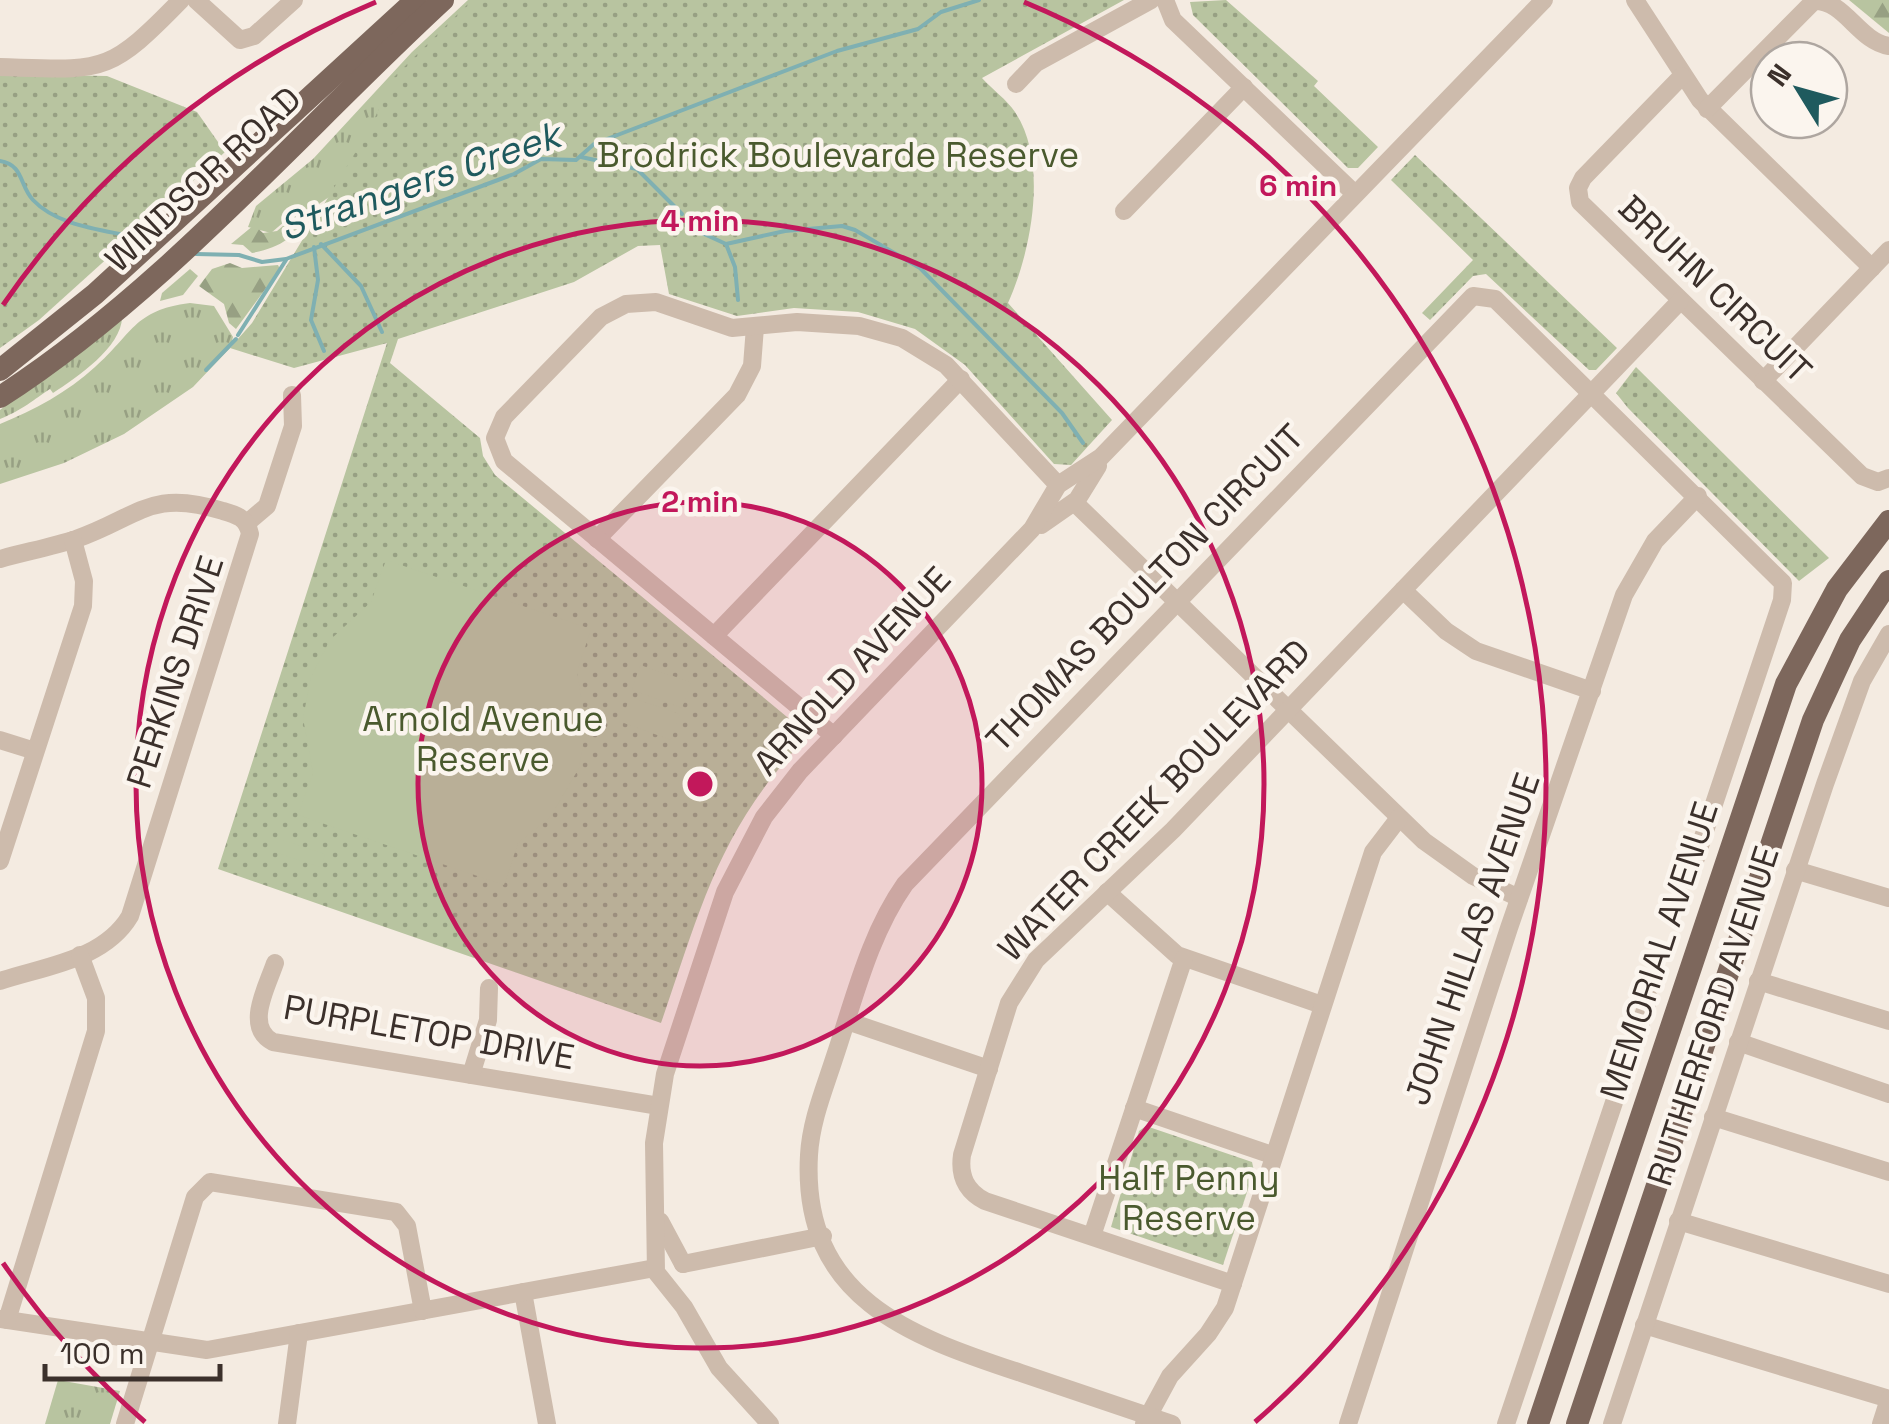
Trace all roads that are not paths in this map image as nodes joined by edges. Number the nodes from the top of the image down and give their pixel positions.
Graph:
1 (181, 0) edge
2 (196, 0) edge
3 (294, 0) edge
4 (416, 0) edge
5 (442, 0) edge
6 (1152, 0) edge
7 (1166, 0) edge
8 (1544, 0) edge
9 (1635, 0) edge
10 (1889, 46) edge
11 (0, 67) edge
12 (1682, 76) junction
13 (1016, 84) dead end
14 (1244, 87) junction
15 (1708, 109) junction
16 (1355, 194) junction
17 (1124, 211) dead end
18 (1889, 250) edge
19 (1872, 268) junction
20 (1680, 302) junction
21 (755, 327) junction
22 (0, 370) edge
23 (962, 378) junction
24 (1763, 381) junction
25 (1593, 393) junction
26 (292, 395) dead end
27 (0, 397) edge
28 (1101, 457) junction
29 (1889, 478) edge
30 (1059, 487) junction
31 (1698, 496) junction
32 (1074, 501) junction
33 (1889, 521) edge
34 (247, 523) junction
35 (1032, 529) junction
36 (74, 540) junction
37 (597, 540) junction
38 (0, 559) edge
39 (1889, 581) edge
40 (1403, 590) junction
41 (1176, 604) junction
42 (1889, 634) edge
43 (714, 636) junction
44 (1592, 691) junction
45 (1287, 711) junction
46 (834, 736) junction
47 (0, 740) edge
48 (35, 751) junction
49 (1398, 818) junction
50 (0, 861) edge
51 (1694, 864) dead end
52 (1795, 870) junction
53 (1107, 892) junction
54 (1520, 898) junction
55 (1889, 898) edge
56 (80, 956) junction
57 (1184, 958) junction
58 (275, 963) dead end
59 (2, 974) edge
60 (1758, 981) junction
61 (489, 988) dead end
62 (1649, 998) dead end
63 (1322, 1005) junction
64 (847, 1021) junction
65 (1889, 1021) edge
66 (1738, 1042) junction
67 (988, 1068) junction
68 (471, 1075) junction
69 (1889, 1094) edge
70 (658, 1106) junction
71 (1134, 1108) junction
72 (1713, 1117) junction
73 (1272, 1155) junction
74 (1889, 1172) edge
75 (1678, 1222) junction
76 (823, 1236) junction
77 (1092, 1236) junction
78 (669, 1266) junction
79 (1233, 1284) junction
80 (1889, 1284) edge
81 (523, 1292) junction
82 (422, 1310) junction
83 (3, 1319) edge
84 (1644, 1325) junction
85 (299, 1333) junction
86 (150, 1343) junction
87 (1889, 1399) edge
88 (1146, 1420) edge
89 (125, 1424) edge
90 (288, 1424) edge
91 (548, 1424) edge
92 (770, 1424) edge
93 (1172, 1424) edge
94 (1348, 1424) edge
95 (1506, 1424) edge
96 (1538, 1424) edge
97 (1578, 1424) edge
98 (1612, 1424) edge
99 (1881, 1424) edge

1 - 11 street
2 - 3 street
4 - 22 main road, WINDSOR ROAD
5 - 27 main road, WINDSOR ROAD
6 - 13 street
7 - 14 street
8 - 16 street, ARNOLD AVENUE
9 - 12 street
10 - 15 street
12 - 15 street
12 - 20 street, BRUHN CIRCUIT
14 - 16 street
14 - 17 street
15 - 19 street
16 - 28 street, ARNOLD AVENUE
18 - 19 street
19 - 24 street
20 - 24 street, BRUHN CIRCUIT
20 - 25 street, WATER CREEK BOULEVARD
21 - 23 street
21 - 37 street
21 - 37 street
23 - 30 street
23 - 43 street
24 - 29 street, BRUHN CIRCUIT
25 - 31 street, THOMAS BOULTON CIRCUIT
25 - 40 street, WATER CREEK BOULEVARD
25 - 41 street, THOMAS BOULTON CIRCUIT
26 - 34 street
28 - 30 street, ARNOLD AVENUE
28 - 32 street, ARNOLD AVENUE
30 - 32 street
30 - 35 street, ARNOLD AVENUE
31 - 44 street, JOHN HILLAS AVENUE
31 - 51 street, THOMAS BOULTON CIRCUIT
32 - 35 street, ARNOLD AVENUE
32 - 41 street
33 - 96 main road, MEMORIAL AVENUE
34 - 36 street, PERKINS DRIVE
34 - 56 street, PERKINS DRIVE
35 - 46 street, ARNOLD AVENUE
36 - 38 street, PERKINS DRIVE
36 - 48 street
37 - 43 street
39 - 97 main road, MEMORIAL AVENUE
40 - 44 street
40 - 45 street, WATER CREEK BOULEVARD
41 - 45 street
41 - 64 street, THOMAS BOULTON CIRCUIT
42 - 52 street, RUTHERFORD AVENUE
43 - 46 street
44 - 54 street, JOHN HILLAS AVENUE
45 - 49 street
45 - 53 street, WATER CREEK BOULEVARD
46 - 70 street, ARNOLD AVENUE
47 - 48 street
48 - 50 street
49 - 54 street
49 - 63 street
52 - 55 street
52 - 60 street, RUTHERFORD AVENUE
53 - 57 street
53 - 67 street, WATER CREEK BOULEVARD
54 - 94 street, JOHN HILLAS AVENUE
56 - 59 street, PERKINS DRIVE
56 - 83 street
57 - 63 street
57 - 71 street
58 - 68 street, PURPLETOP DRIVE
60 - 65 street
60 - 66 street, RUTHERFORD AVENUE
61 - 68 street
62 - 95 street
63 - 73 street
64 - 67 street
64 - 76 street, THOMAS BOULTON CIRCUIT
66 - 69 street
66 - 72 street, RUTHERFORD AVENUE
67 - 77 street, WATER CREEK BOULEVARD
68 - 70 street, PURPLETOP DRIVE
70 - 78 street, ARNOLD AVENUE
71 - 73 street
71 - 77 street
72 - 74 street
72 - 75 street, RUTHERFORD AVENUE
73 - 79 street
75 - 80 street
75 - 84 street, RUTHERFORD AVENUE
76 - 78 street
76 - 88 street, THOMAS BOULTON CIRCUIT
77 - 79 street, WATER CREEK BOULEVARD
78 - 81 street
78 - 92 street, ARNOLD AVENUE
79 - 88 street
81 - 82 street
81 - 91 street
82 - 85 street
82 - 86 street
83 - 86 street
84 - 87 street
84 - 98 street, RUTHERFORD AVENUE
85 - 86 street
85 - 90 street
86 - 89 street
87 - 99 street
88 - 93 street, THOMAS BOULTON CIRCUIT

